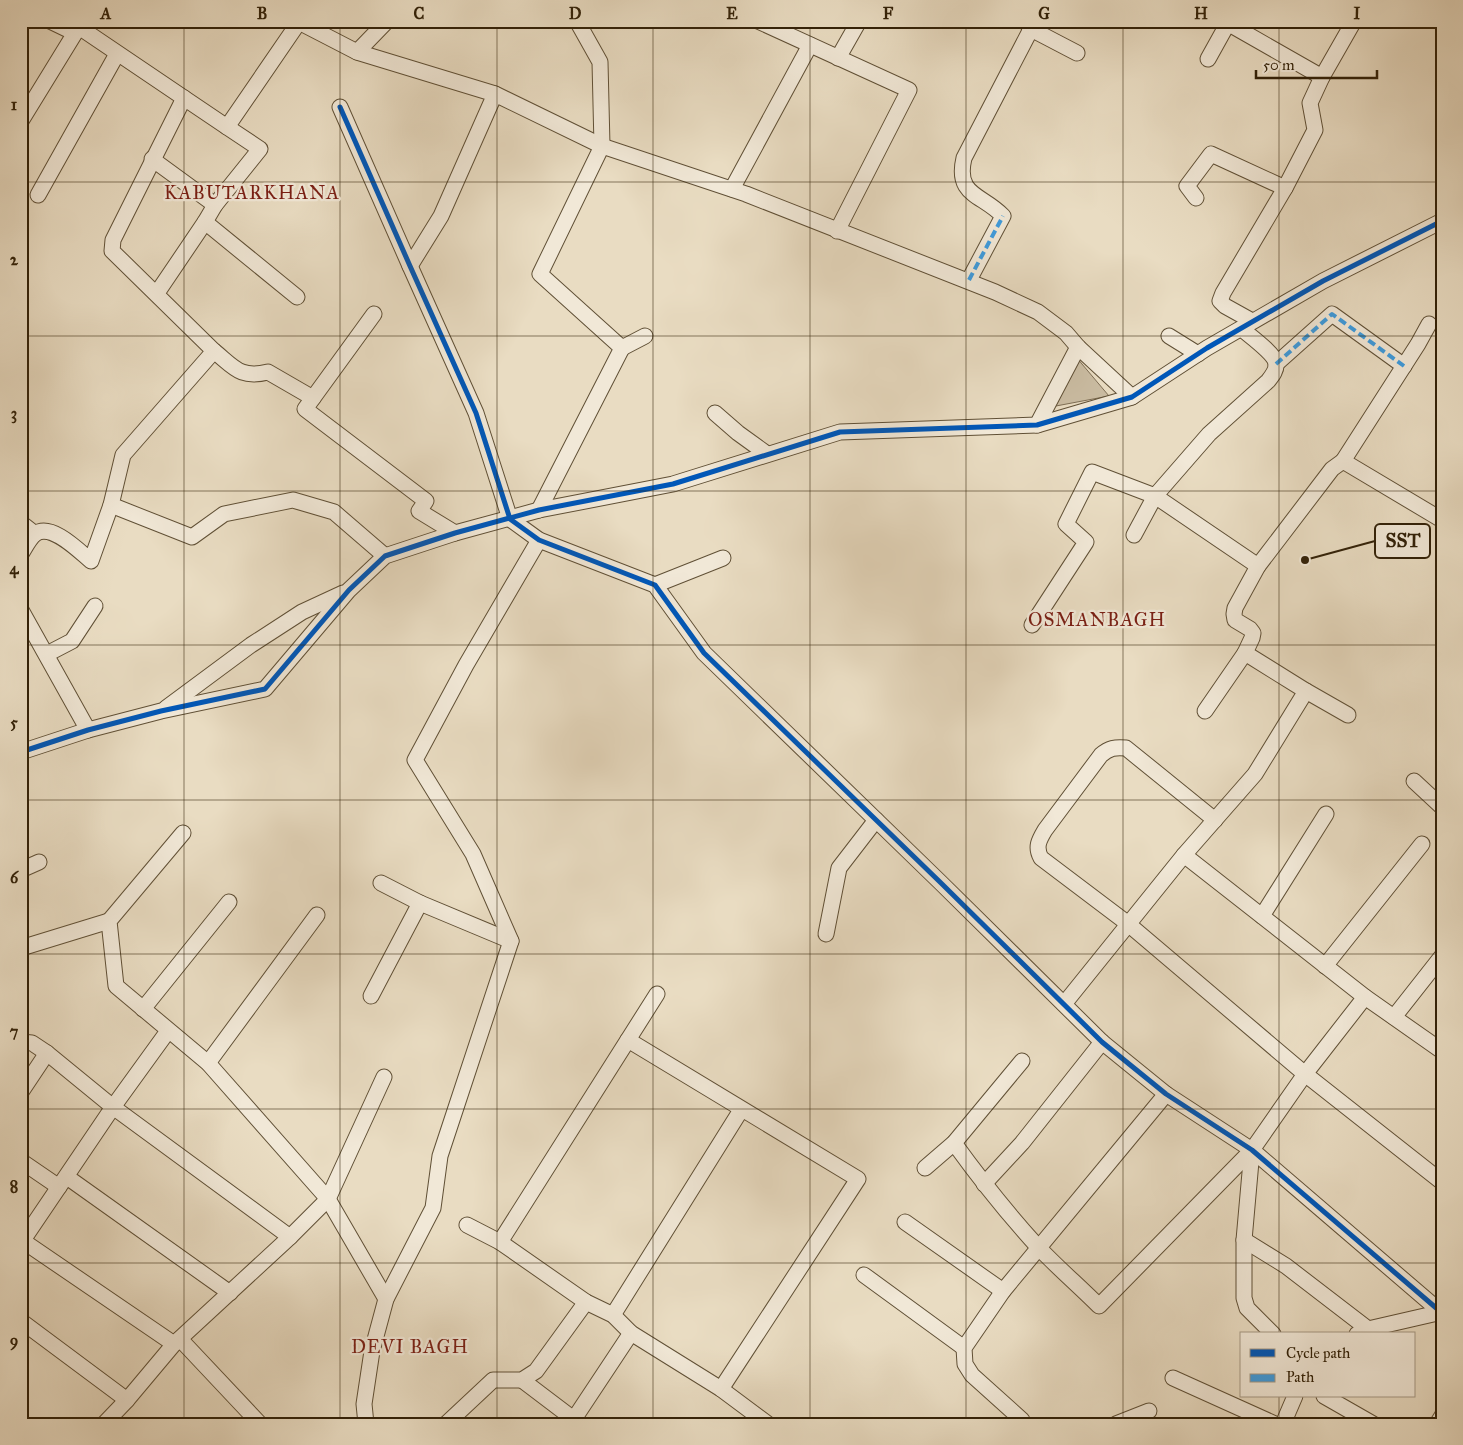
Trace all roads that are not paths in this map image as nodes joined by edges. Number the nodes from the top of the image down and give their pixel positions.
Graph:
1 (50, 21) edge
2 (387, 21) edge
3 (578, 21) edge
4 (758, 21) edge
5 (859, 21) edge
6 (1354, 21) edge
7 (298, 22) edge
8 (1226, 22) edge
9 (1028, 25) edge
10 (79, 27) edge
11 (810, 45) junction
12 (357, 52) junction
13 (117, 54) junction
14 (1077, 54) dead end
15 (838, 58) junction
16 (1208, 59) dead end
17 (1322, 76) junction
18 (496, 94) junction
19 (184, 98) junction
20 (340, 107) dead end
21 (21, 121) edge
22 (227, 127) junction
23 (602, 146) junction
24 (152, 159) junction
25 (732, 188) junction
26 (1285, 188) junction
27 (38, 195) dead end
28 (1196, 198) dead end
29 (215, 205) junction
30 (1442, 221) edge
31 (206, 222) junction
32 (837, 231) junction
33 (410, 266) junction
34 (968, 280) junction
35 (157, 293) junction
36 (297, 297) dead end
37 (374, 314) dead end
38 (1429, 324) dead end
39 (1247, 325) junction
40 (645, 336) dead end
41 (1169, 336) dead end
42 (1078, 347) junction
43 (622, 348) junction
44 (214, 351) junction
45 (1198, 354) junction
46 (1276, 364) junction
47 (1404, 366) junction
48 (1132, 397) junction
49 (313, 398) junction
50 (715, 413) dead end
51 (1037, 425) junction
52 (767, 454) junction
53 (1343, 461) junction
54 (1155, 496) junction
55 (111, 505) junction
56 (540, 510) junction
57 (510, 519) junction
58 (1442, 520) edge
59 (21, 523) edge
60 (455, 533) junction
61 (34, 534) junction
62 (1134, 535) dead end
63 (539, 540) junction
64 (21, 554) edge
65 (386, 556) junction
66 (723, 558) dead end
67 (1258, 566) junction
68 (655, 585) junction
69 (349, 590) junction
70 (95, 606) dead end
71 (21, 610) edge
72 (1032, 624) dead end
73 (1245, 653) junction
74 (46, 654) junction
75 (1306, 691) junction
76 (161, 711) junction
77 (1205, 711) dead end
78 (1348, 715) dead end
79 (88, 730) junction
80 (21, 752) edge
81 (1414, 781) dead end
82 (1442, 807) edge
83 (1326, 814) dead end
84 (876, 820) junction
85 (1215, 820) junction
86 (183, 833) dead end
87 (1422, 844) dead end
88 (1184, 855) junction
89 (39, 862) dead end
90 (21, 870) edge
91 (381, 883) dead end
92 (229, 902) dead end
93 (420, 903) junction
94 (317, 915) dead end
95 (1262, 916) junction
96 (109, 921) junction
97 (1127, 923) junction
98 (826, 934) dead end
99 (511, 941) junction
100 (21, 948) edge
101 (1442, 956) edge
102 (1325, 966) junction
103 (657, 994) dead end
104 (372, 996) dead end
105 (1364, 997) junction
106 (1064, 1004) junction
107 (143, 1009) junction
108 (1394, 1017) junction
109 (168, 1030) junction
110 (628, 1040) junction
111 (21, 1042) edge
112 (1102, 1042) junction
113 (1442, 1051) edge
114 (47, 1053) junction
115 (1022, 1061) dead end
116 (208, 1063) junction
117 (1305, 1074) junction
118 (384, 1077) dead end
119 (21, 1092) edge
120 (1166, 1094) junction
121 (113, 1107) junction
122 (741, 1110) junction
123 (954, 1143) junction
124 (1252, 1150) junction
125 (21, 1162) edge
126 (925, 1168) dead end
127 (63, 1182) junction
128 (1442, 1182) edge
129 (984, 1184) junction
130 (328, 1199) junction
131 (905, 1222) dead end
132 (467, 1225) dead end
133 (290, 1237) junction
134 (1244, 1240) junction
135 (22, 1242) edge
136 (500, 1242) junction
137 (1040, 1248) junction
138 (864, 1275) dead end
139 (1003, 1291) junction
140 (230, 1293) junction
141 (386, 1299) junction
142 (586, 1302) junction
143 (1442, 1312) edge
144 (612, 1315) junction
145 (21, 1320) edge
146 (1363, 1331) edge
147 (1271, 1332) edge
148 (631, 1333) junction
149 (177, 1341) junction
150 (964, 1348) junction
151 (1174, 1378) dead end
152 (522, 1380) junction
153 (721, 1389) junction
154 (1294, 1398) edge
155 (1328, 1398) edge
156 (127, 1400) junction
157 (1149, 1411) dead end
158 (1442, 1416) edge
159 (1022, 1420) dead end
160 (577, 1421) edge
161 (104, 1424) edge
162 (260, 1424) edge
163 (366, 1424) edge
164 (446, 1424) edge
165 (768, 1424) edge
166 (1116, 1424) edge
167 (1275, 1424) edge
168 (1283, 1424) edge
169 (1373, 1424) edge
170 (1437, 1424) edge

1 - 10 street
2 - 12 street
3 - 23 street
4 - 11 street
5 - 15 street
6 - 17 street
7 - 12 street
7 - 22 street
8 - 16 street
8 - 17 street
9 - 14 street
9 - 34 street
10 - 13 street
10 - 21 street
11 - 15 street
11 - 25 street
12 - 18 street
13 - 19 street
13 - 27 street
15 - 32 street
17 - 26 street
18 - 23 street
18 - 33 street
19 - 22 street
19 - 24 street
20 - 33 street
22 - 29 street
23 - 25 street
23 - 43 street
24 - 29 street
24 - 35 street
25 - 32 street
26 - 28 street
26 - 39 street
29 - 31 street
30 - 39 street
31 - 35 street
31 - 36 street
32 - 34 street
33 - 57 street
34 - 42 street
35 - 44 street
37 - 49 street
38 - 47 street
39 - 45 street
39 - 46 street
40 - 43 street
41 - 45 street
42 - 48 street
42 - 51 street
43 - 56 street
44 - 49 street
44 - 55 street
45 - 48 street
46 - 47 street
46 - 54 street
47 - 53 street
48 - 51 street
49 - 60 street
50 - 52 street
51 - 52 street
52 - 56 street
53 - 58 street
53 - 67 street
54 - 62 street
54 - 67 street
54 - 72 street
55 - 61 street
55 - 65 street
56 - 57 street
57 - 60 street
57 - 63 street
59 - 61 street
60 - 65 street
61 - 64 street
63 - 68 street
63 - 99 street
65 - 69 street
66 - 68 street
67 - 73 street
68 - 84 street
69 - 76 street
69 - 76 street
70 - 74 street
71 - 74 street
73 - 75 street
73 - 77 street
74 - 79 street
75 - 78 street
75 - 85 street
76 - 79 street
79 - 80 street
81 - 82 street
83 - 95 street
84 - 98 street
84 - 106 street
85 - 88 street
85 - 97 street
86 - 96 street
87 - 102 street
88 - 95 street
88 - 97 street
89 - 90 street
91 - 93 street
92 - 107 street
93 - 99 street
93 - 104 street
94 - 116 street
95 - 102 street
96 - 100 street
96 - 107 street
97 - 106 street
97 - 117 street
99 - 141 street
101 - 108 street
102 - 105 street
103 - 110 street
105 - 108 street
105 - 117 street
106 - 112 street
107 - 109 street
108 - 113 street
109 - 116 street
109 - 121 street
110 - 122 street
110 - 136 street
111 - 114 street
112 - 120 street
112 - 129 street
114 - 119 street
114 - 121 street
115 - 123 street
116 - 130 street
117 - 124 street
117 - 128 street
118 - 130 street
120 - 124 street
120 - 137 street
121 - 127 street
121 - 133 street
122 - 144 street
122 - 153 street
123 - 126 street
123 - 129 street
124 - 134 street
124 - 137 street
124 - 143 street
125 - 127 street
127 - 135 street
127 - 140 street
129 - 137 street
130 - 133 street
130 - 141 street
131 - 139 street
132 - 136 street
133 - 140 street
134 - 146 street
134 - 147 street
135 - 149 street
136 - 142 street
137 - 139 street
138 - 150 street
139 - 150 street
140 - 149 street
141 - 163 street
142 - 144 street
142 - 152 street
143 - 146 street
144 - 148 street
145 - 156 street
148 - 153 street
148 - 160 street
149 - 156 street
149 - 162 street
150 - 159 street
151 - 167 street
152 - 160 street
152 - 164 street
153 - 165 street
154 - 168 street
155 - 169 street
156 - 161 street
157 - 166 street
158 - 170 street

